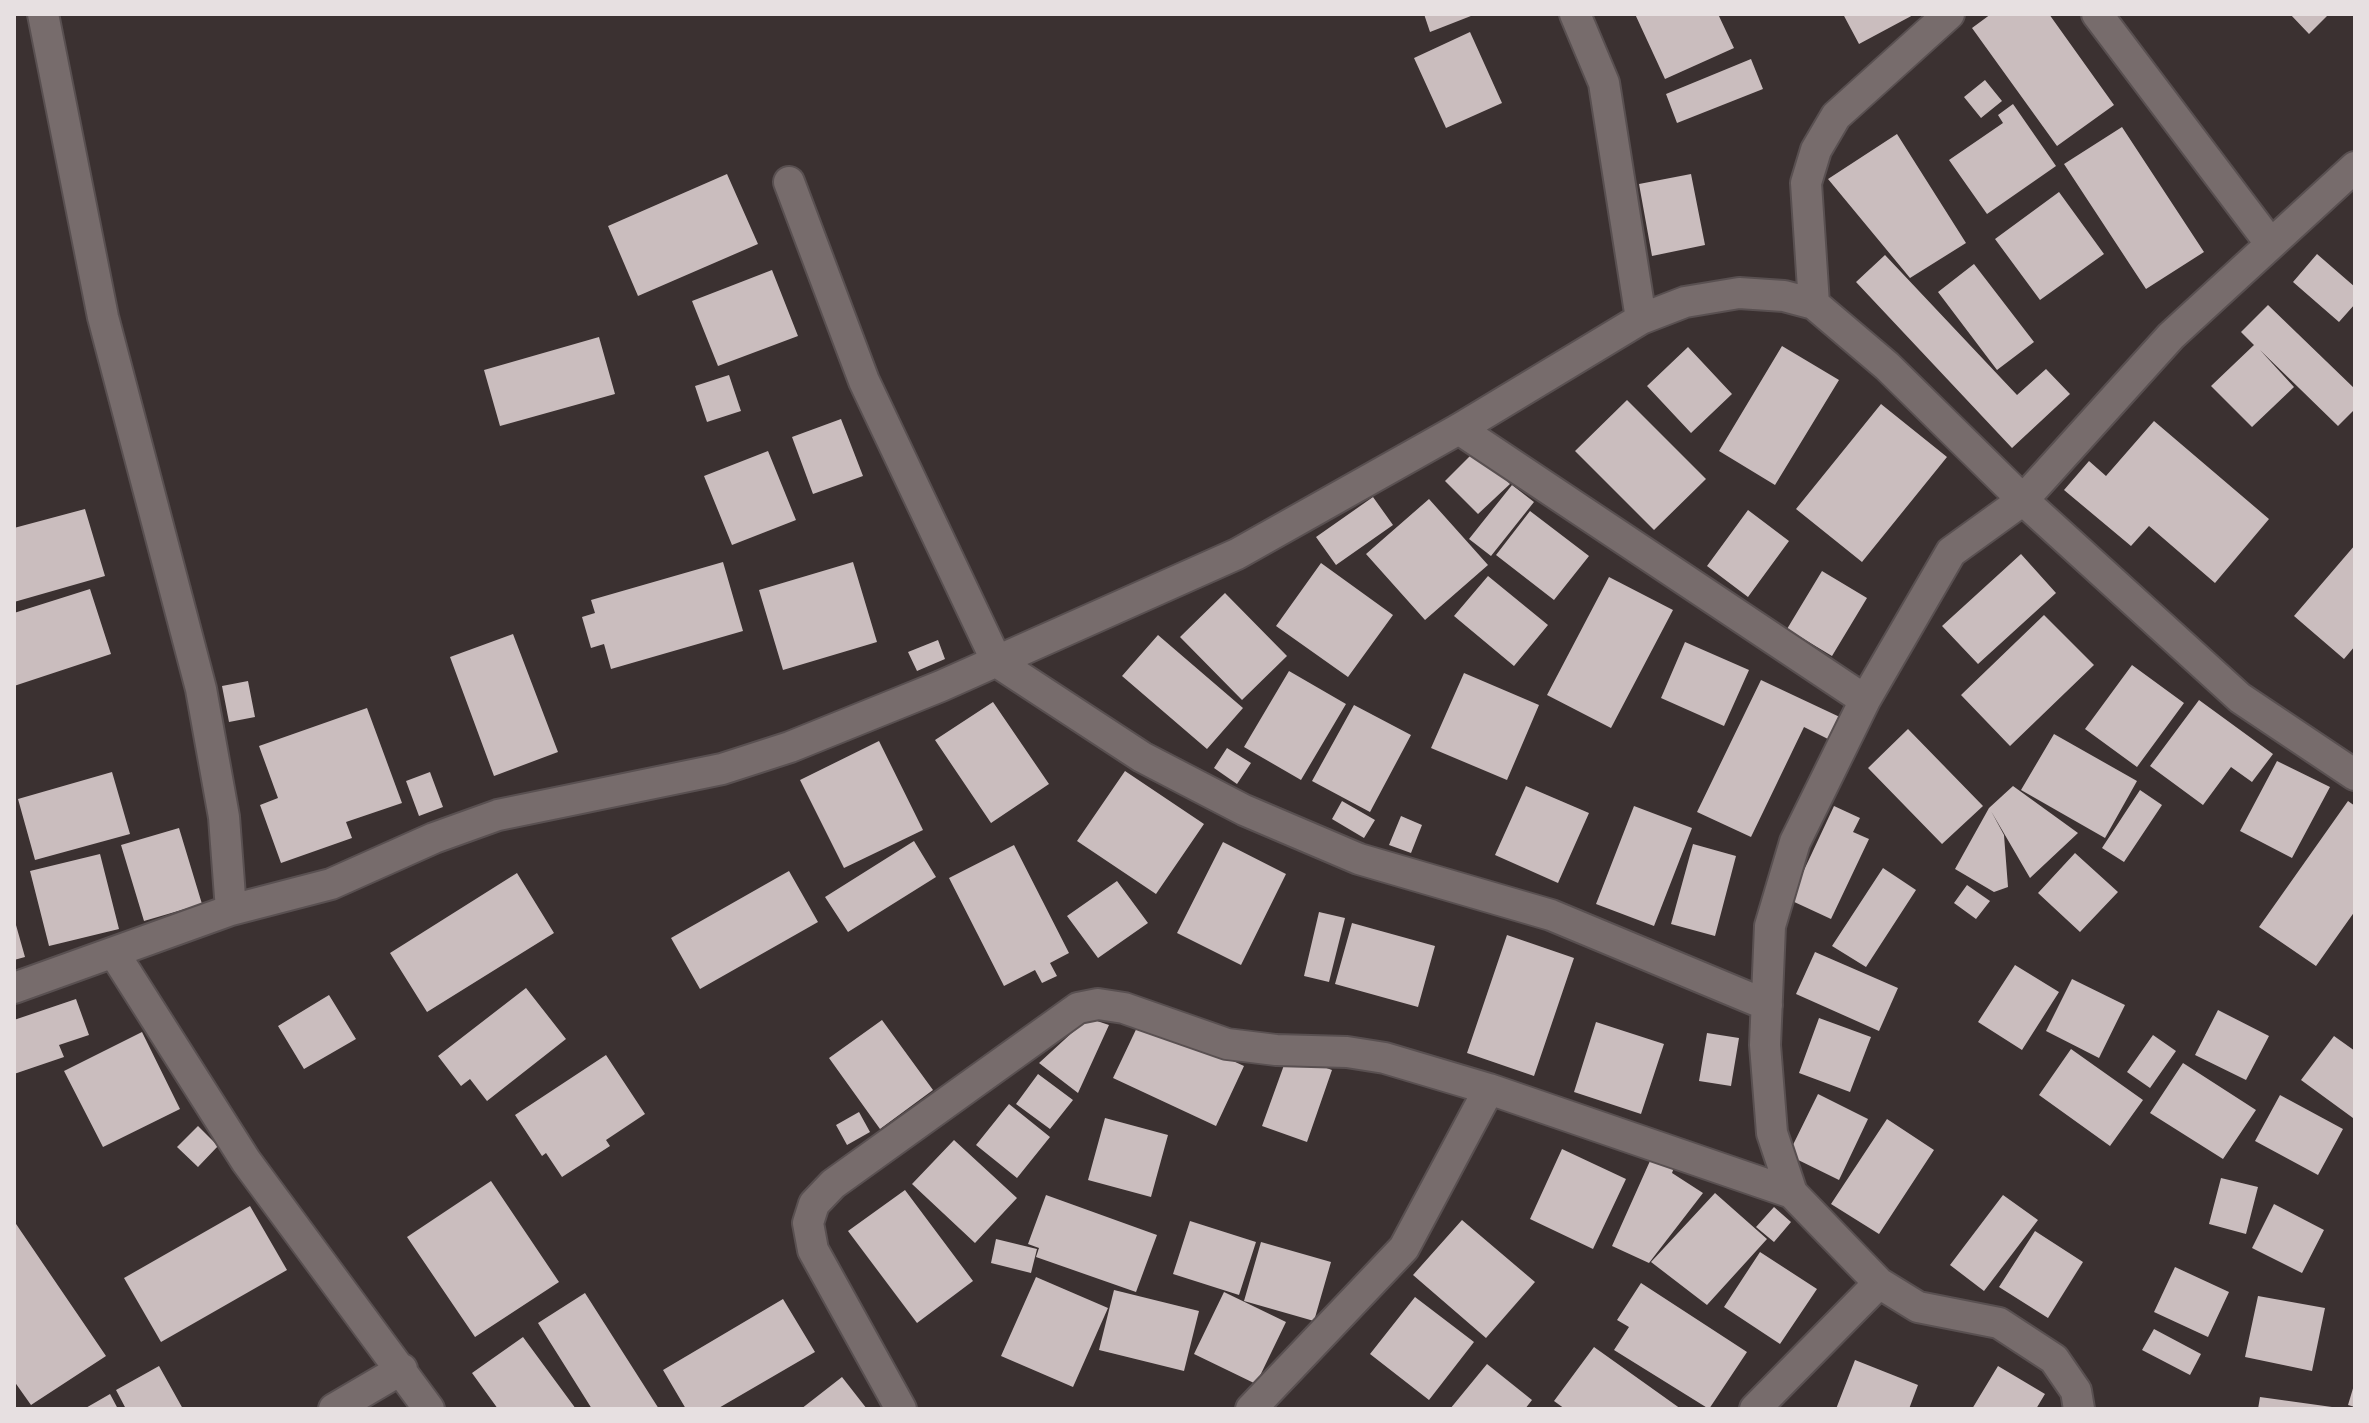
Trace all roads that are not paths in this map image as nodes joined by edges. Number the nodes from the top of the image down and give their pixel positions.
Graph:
1 (43, 14) edge
2 (1575, 14) edge
3 (1949, 14) edge
4 (2097, 14) edge
5 (2355, 167) edge
6 (789, 182) dead end
7 (2270, 243) junction
8 (1814, 304) junction
9 (1641, 319) junction
10 (1459, 429) junction
11 (2023, 500) junction
12 (997, 662) junction
13 (1865, 700) junction
14 (2355, 775) edge
15 (231, 910) junction
16 (114, 953) junction
17 (14, 988) edge
18 (1767, 1005) junction
19 (1489, 1089) junction
20 (1792, 1193) junction
21 (1879, 1283) junction
22 (402, 1369) junction
23 (334, 1409) edge
24 (429, 1409) edge
25 (901, 1409) edge
26 (1251, 1409) edge
27 (1755, 1409) edge
28 (2079, 1409) edge

1 - 15 street
2 - 9 street
3 - 8 street
4 - 7 street
5 - 7 street
6 - 12 street
7 - 11 street
8 - 9 street
8 - 11 street
9 - 10 street
10 - 12 street
10 - 13 street
11 - 13 street
11 - 14 street
12 - 15 street
12 - 18 street
13 - 18 street
15 - 16 street
16 - 17 street
16 - 22 street
18 - 20 street
19 - 20 street
19 - 25 street
19 - 26 street
20 - 21 street
21 - 27 street
21 - 28 street
22 - 23 street
22 - 24 street

